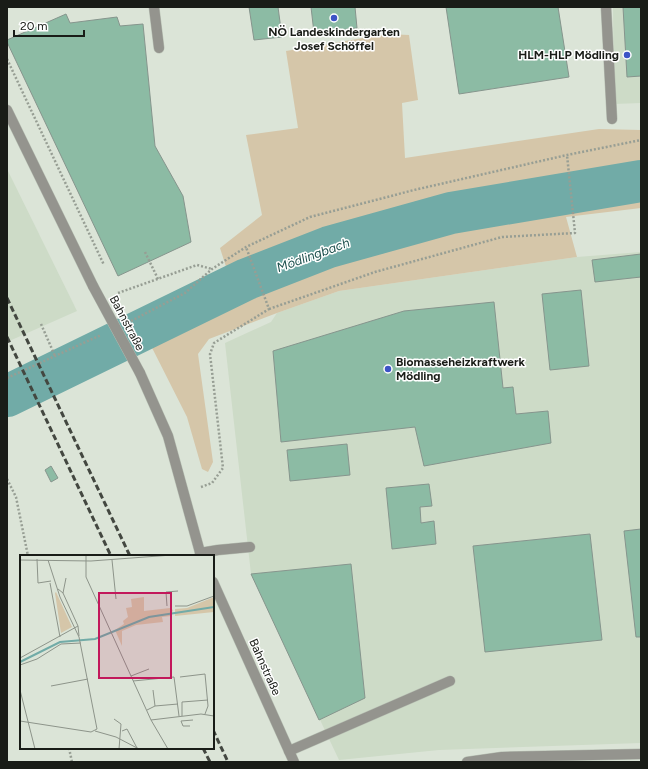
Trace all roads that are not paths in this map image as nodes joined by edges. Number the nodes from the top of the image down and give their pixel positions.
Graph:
1 (154, 7) edge
2 (606, 7) edge
3 (159, 48) dead end
4 (7, 110) edge
5 (612, 119) dead end
6 (250, 547) dead end
7 (201, 555) edge
8 (214, 584) edge
9 (450, 681) dead end
10 (290, 751) junction
11 (641, 754) edge
12 (294, 762) edge
13 (467, 762) edge

1 - 3 street
2 - 5 street
4 - 7 street, Bahnstraße, bridge
6 - 7 street
8 - 10 street, Bahnstraße
9 - 10 street
10 - 12 street, Bahnstraße
11 - 13 street

